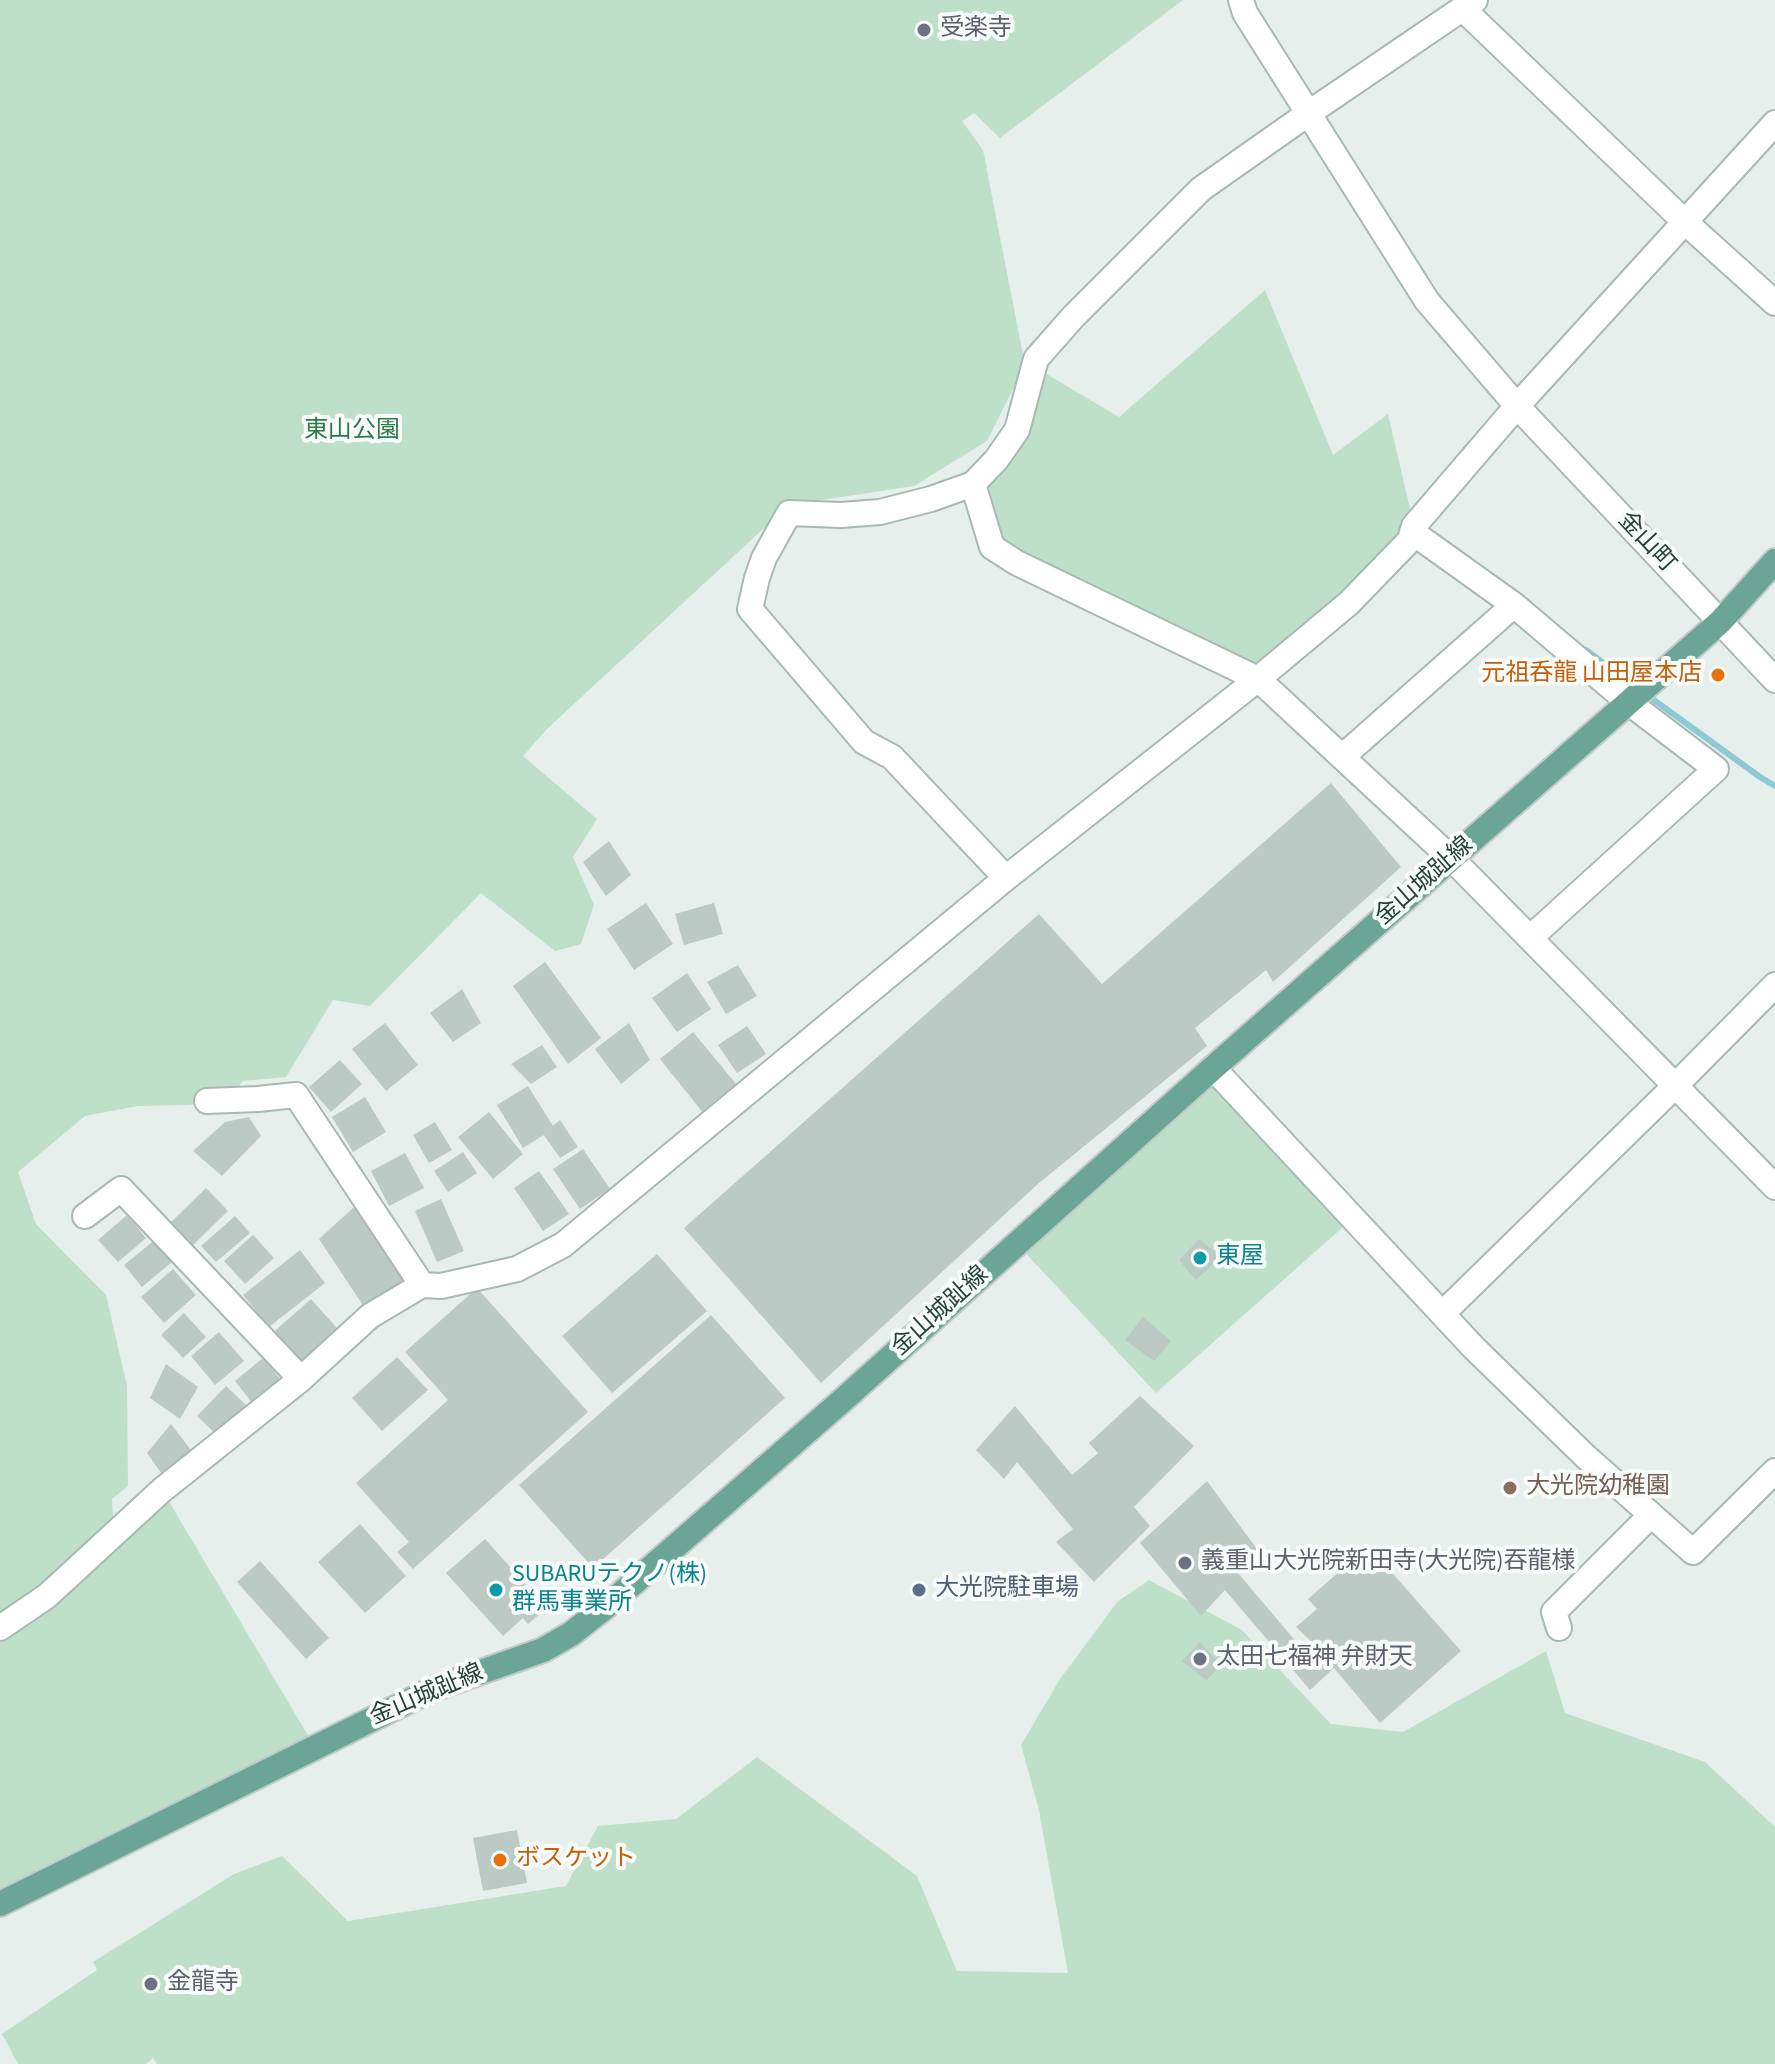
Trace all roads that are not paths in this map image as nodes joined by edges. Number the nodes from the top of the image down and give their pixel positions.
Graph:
1 (1241, 0) edge
2 (1469, 5) edge
3 (1309, 113) junction
4 (1775, 123) edge
5 (1685, 222) junction
6 (1775, 303) edge
7 (1517, 406) junction
8 (973, 484) junction
9 (1412, 532) junction
10 (1775, 561) edge
11 (1514, 605) junction
12 (1720, 622) junction
13 (1258, 679) junction
14 (1775, 680) edge
15 (1629, 702) junction
16 (1342, 757) junction
17 (1451, 859) junction
18 (1006, 878) junction
19 (1530, 938) junction
20 (1775, 985) edge
21 (1213, 1068) junction
22 (1675, 1086) junction
23 (207, 1101) dead end
24 (1775, 1187) edge
25 (85, 1216) dead end
26 (422, 1285) junction
27 (1443, 1313) junction
28 (301, 1379) junction
29 (1775, 1471) edge
30 (1651, 1515) junction
31 (0, 1628) edge
32 (1559, 1628) dead end
33 (0, 1904) edge

1 - 3 street, 金山町
2 - 3 street
2 - 5 street
3 - 7 street, 金山町
3 - 8 street
4 - 5 street
5 - 6 street
5 - 7 street
7 - 9 street
7 - 12 street, 金山町
8 - 13 street
8 - 18 street
9 - 11 street
9 - 13 street
10 - 12 main road, 金山城趾線
11 - 15 street
11 - 16 street
12 - 14 street, 金山町
12 - 15 main road, 金山城趾線
13 - 16 street
13 - 18 street
15 - 17 main road, 金山城趾線
15 - 19 street
16 - 17 street
17 - 19 street
17 - 21 main road, 金山城趾線
18 - 26 street
19 - 22 street
20 - 22 street
21 - 27 street
21 - 33 main road, 金山城趾線
22 - 24 street
22 - 27 street
23 - 26 street
25 - 28 street
26 - 28 street
27 - 30 street
28 - 31 street
29 - 30 street
30 - 32 street

